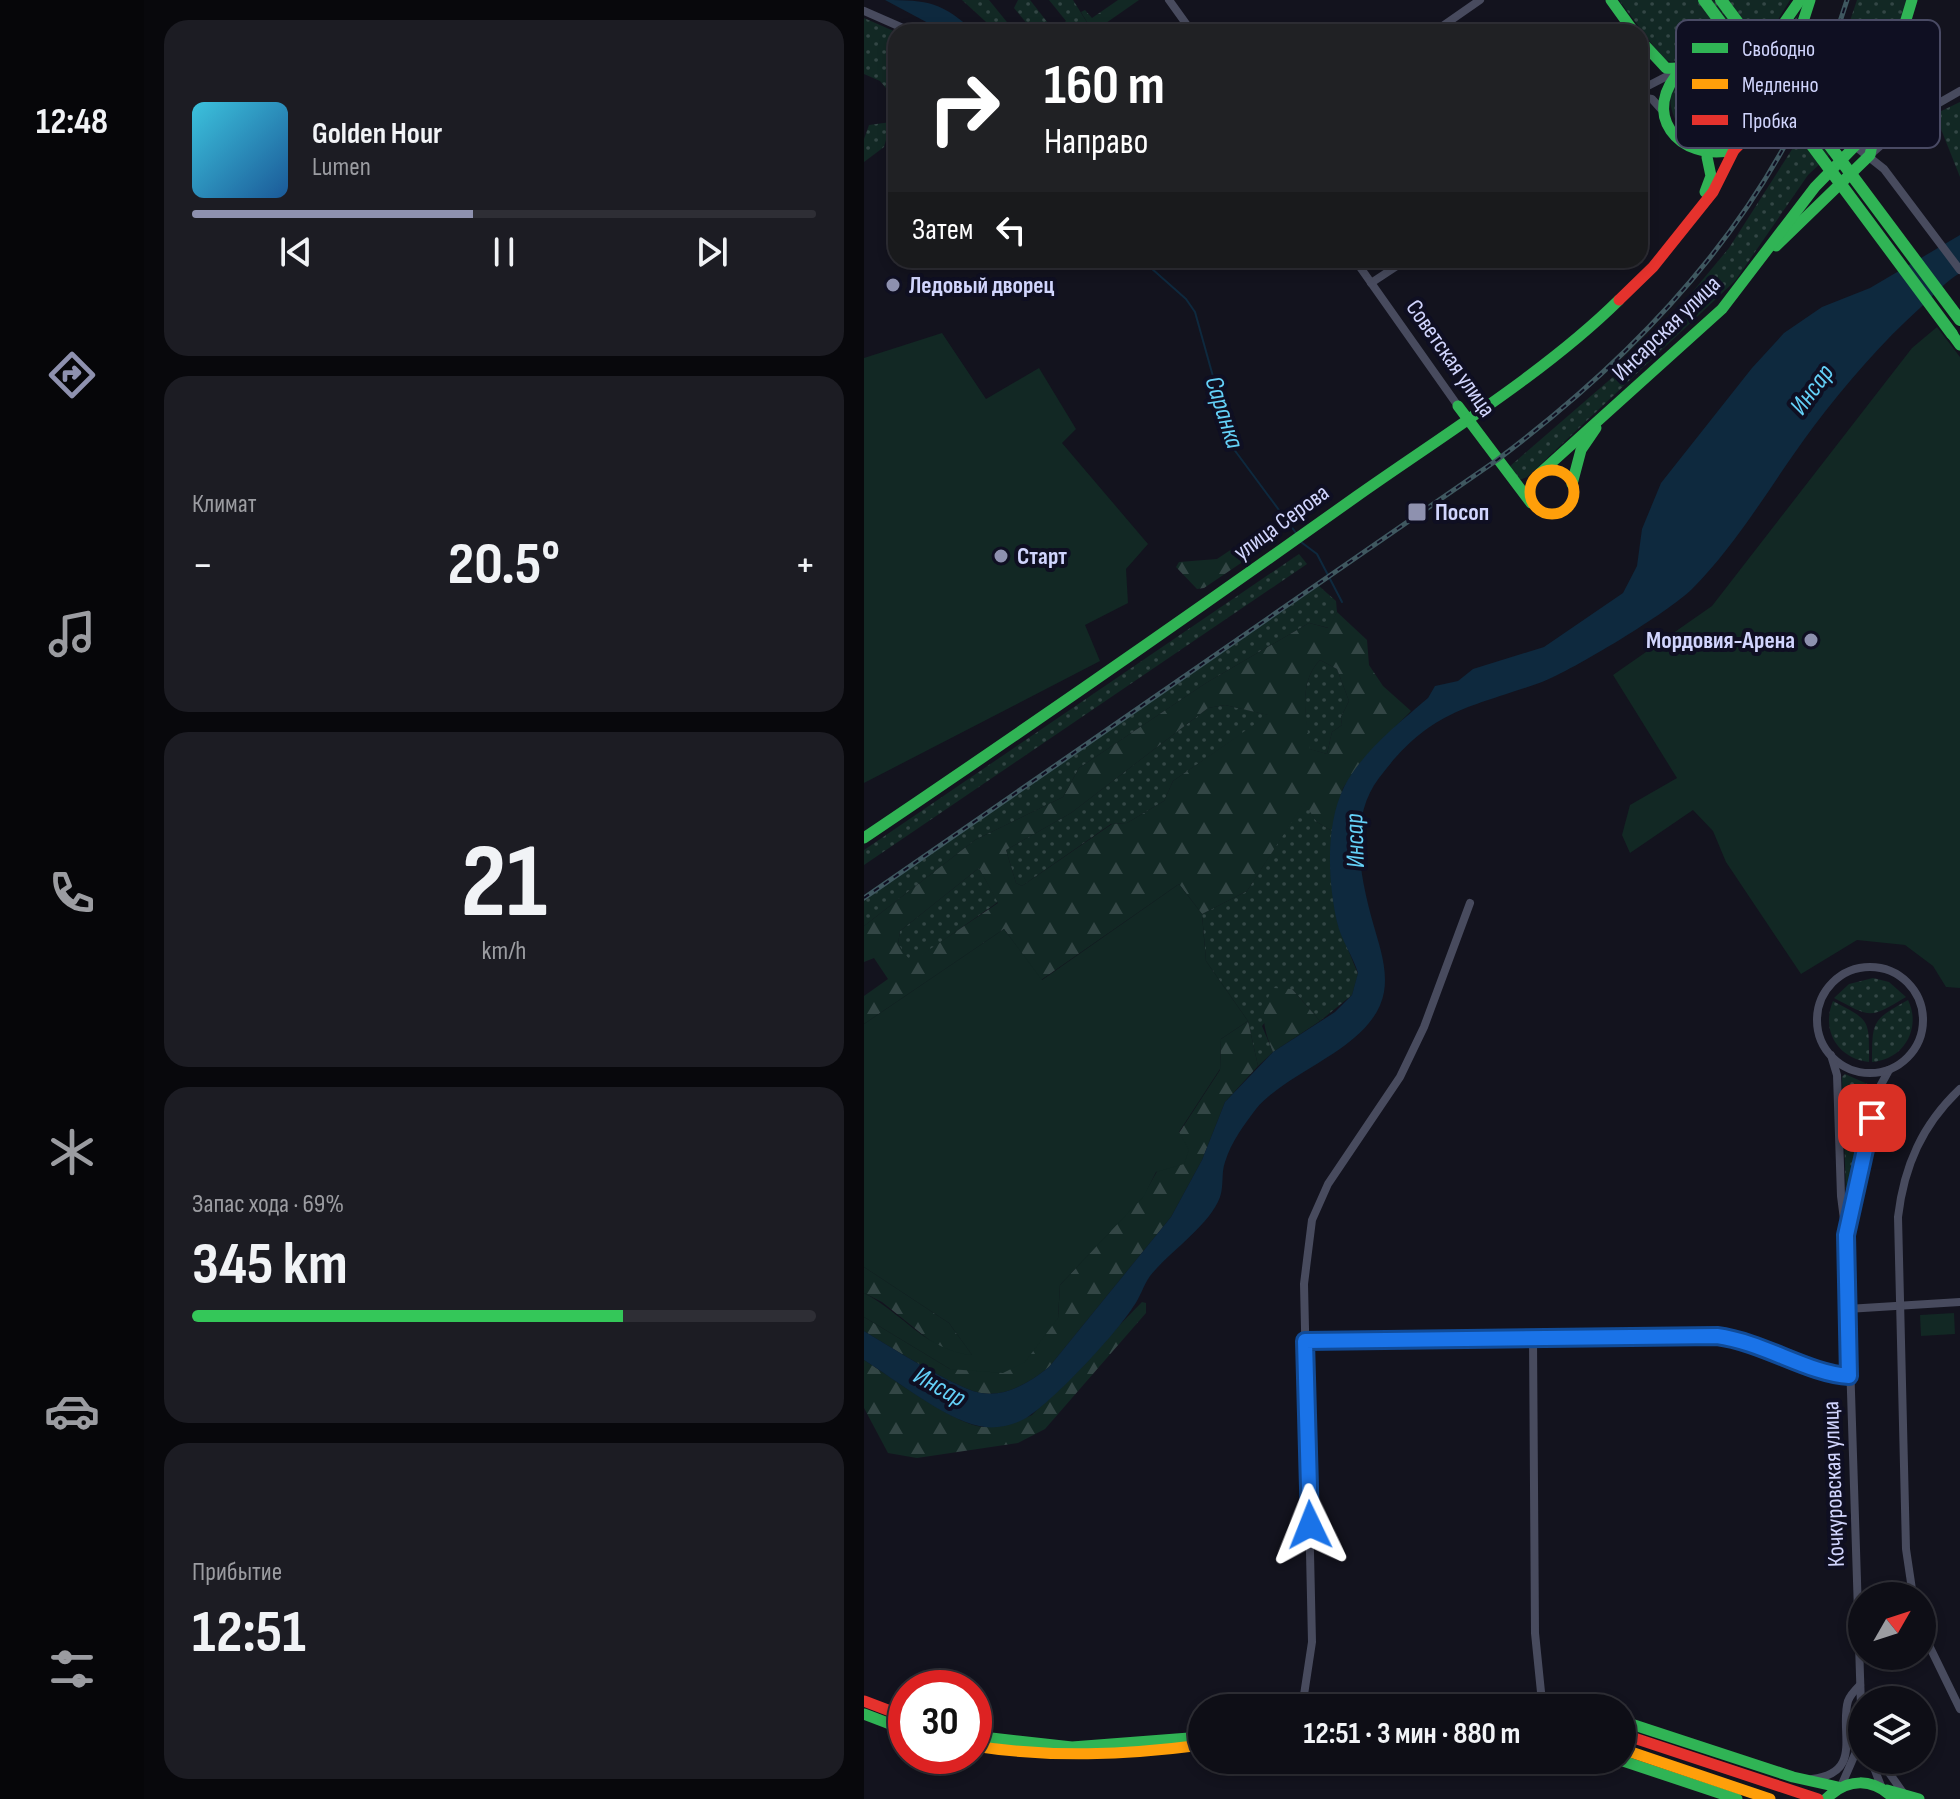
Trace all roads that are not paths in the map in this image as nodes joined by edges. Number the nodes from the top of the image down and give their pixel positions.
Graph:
1 (1169, 0) edge
2 (1480, 0) edge
3 (1611, 0) edge
4 (1704, 0) edge
5 (1721, 0) edge
6 (1800, 0) edge
7 (1810, 0) edge
8 (1912, 0) edge
9 (864, 11) edge
10 (1719, 20) edge
11 (1736, 20) edge
12 (1787, 20) edge
13 (1803, 20) edge
14 (1906, 20) edge
15 (894, 24) edge
16 (1186, 24) edge
17 (1446, 24) edge
18 (1628, 24) edge
19 (1648, 49) edge
20 (1676, 68) edge
21 (1676, 72) edge
22 (1676, 76) edge
23 (1648, 86) edge
24 (1960, 91) edge
25 (1648, 98) edge
26 (1940, 102) edge
27 (1661, 109) junction
28 (1676, 134) edge
29 (1691, 148) edge
30 (1814, 148) edge
31 (1832, 148) edge
32 (1853, 148) edge
33 (1858, 148) edge
34 (1871, 148) edge
35 (1878, 148) edge
36 (1734, 150) joint
37 (1870, 155) junction
38 (1707, 157) junction
39 (1695, 210) junction
40 (1756, 267) junction
41 (1361, 268) edge
42 (1394, 268) edge
43 (1960, 270) edge
44 (1371, 283) junction
45 (1960, 320) edge
46 (1956, 340) edge
47 (1458, 406) joint
48 (1467, 418) junction
49 (1602, 418) junction
50 (1537, 476) junction
51 (1512, 481) junction
52 (1572, 484) junction
53 (1535, 506) junction
54 (864, 838) edge
55 (1470, 903) dead end
56 (1831, 1055) junction
57 (1889, 1069) junction
58 (1960, 1089) edge
59 (1846, 1235) junction
60 (1960, 1302) edge
61 (1899, 1306) junction
62 (1847, 1309) junction
63 (1533, 1338) junction
64 (1305, 1341) junction
65 (1849, 1376) junction
66 (1858, 1582) edge
67 (1911, 1582) edge
68 (1936, 1660) edge
69 (1860, 1670) edge
70 (1860, 1684) joint
71 (1304, 1694) edge
72 (1541, 1694) edge
73 (864, 1701) edge
74 (1960, 1709) edge
75 (888, 1710) edge
76 (864, 1714) edge
77 (888, 1723) edge
78 (1636, 1725) edge
79 (992, 1738) edge
80 (1188, 1738) edge
81 (1636, 1739) edge
82 (1188, 1747) edge
83 (992, 1748) edge
84 (1636, 1754) edge
85 (1636, 1765) edge
86 (1848, 1769) edge
87 (1880, 1774) edge
88 (1806, 1780) junction
89 (1840, 1786) junction
90 (1892, 1792) edge
91 (1737, 1799) edge
92 (1770, 1799) edge
93 (1818, 1799) edge
94 (1826, 1799) edge
95 (1919, 1799) edge

1 - 16 street
2 - 17 street
3 - 18 street
4 - 10 street, bridge
5 - 11 street, bridge
6 - 12 street
7 - 13 street, улица Серова
8 - 14 street, Инсарская улица
9 - 15 street
19 - 20 street
21 - 23 street
22 - 27 street
24 - 26 street
25 - 27 street
27 - 28 street
29 - 38 street
30 - 46 street, bridge
31 - 45 street, bridge
32 - 40 street, Инсарская улица
33 - 37 street
34 - 37 street, Инсарская улица
35 - 37 street
36 - 38 street
36 - 39 street, улица Серова
37 - 40 street, Инсарская улица
37 - 43 street
38 - 39 street, улица Серова
39 - 48 street, улица Серова
40 - 49 street, Инсарская улица
41 - 44 street, Советская улица
42 - 44 street
44 - 47 street, Советская улица
47 - 48 street, Советская улица
48 - 51 street, Советская улица
48 - 54 street, улица Серова
49 - 50 street, Инсарская улица
49 - 52 street, Инсарская улица
50 - 51 street
50 - 52 street
50 - 53 street
51 - 53 street, Советская улица
52 - 53 street
55 - 64 street
56 - 57 street
56 - 57 street
56 - 59 street, Кочкуровская улица
57 - 59 street, Кочкуровская улица
58 - 61 street
59 - 62 street, Кочкуровская улица
60 - 61 street
61 - 62 street
61 - 67 street
62 - 65 street, Кочкуровская улица
63 - 64 street
63 - 65 street
63 - 72 street
64 - 71 street
65 - 66 street, Кочкуровская улица
68 - 74 street
69 - 70 street, Кочкуровская улица
70 - 88 street, Кочкуровская улица
73 - 75 street
76 - 77 street
78 - 88 street
79 - 80 street
81 - 93 street
82 - 83 street
84 - 92 street
85 - 91 street
86 - 89 street, Кочкуровская улица
87 - 90 street
88 - 89 street
89 - 90 street
89 - 94 street
90 - 95 street

